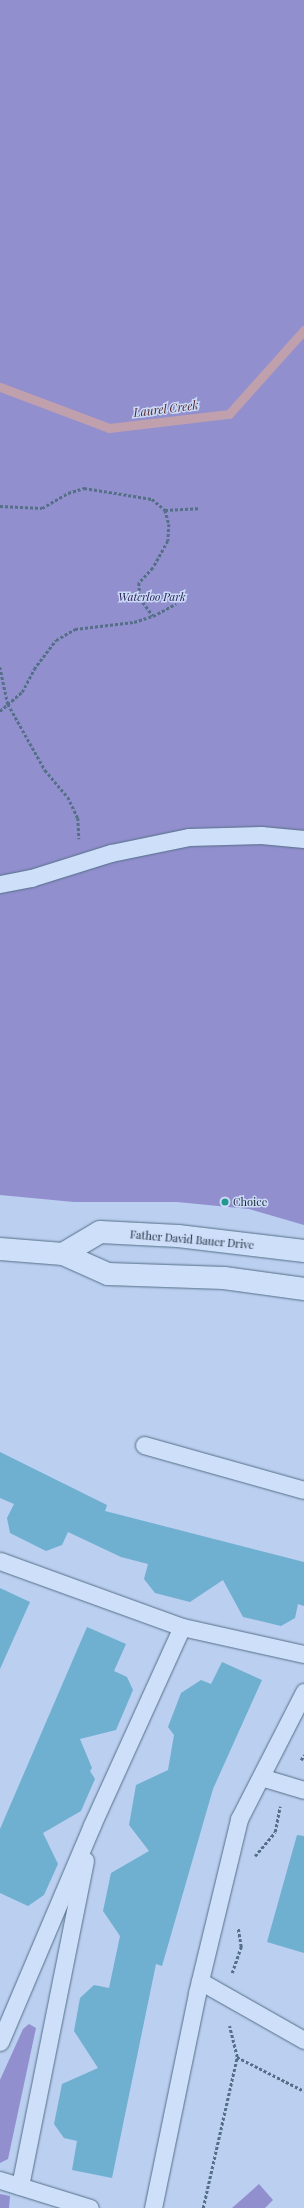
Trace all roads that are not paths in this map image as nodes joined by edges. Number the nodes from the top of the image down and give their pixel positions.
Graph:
1 (304, 839) edge
2 (0, 884) edge
3 (0, 1249) edge
4 (304, 1251) edge
5 (63, 1254) junction
6 (304, 1289) edge
7 (144, 1445) dead end
8 (304, 1490) edge
9 (0, 1561) edge
10 (182, 1627) junction
11 (304, 1654) edge
12 (304, 1692) edge
13 (261, 1777) junction
14 (304, 1790) edge
15 (92, 1824) junction
16 (200, 1981) junction
17 (304, 2040) edge
18 (0, 2042) edge
19 (0, 2180) edge
20 (20, 2186) junction
21 (90, 2208) edge
22 (153, 2208) edge

1 - 2 lane
3 - 5 street
4 - 5 street, Father David Bauer Drive
5 - 6 street
7 - 8 lane
9 - 10 lane
10 - 11 lane
10 - 15 lane
12 - 13 lane
13 - 14 lane
13 - 16 lane
15 - 18 lane
15 - 20 lane
16 - 17 lane
16 - 22 lane
19 - 20 lane
20 - 21 lane

